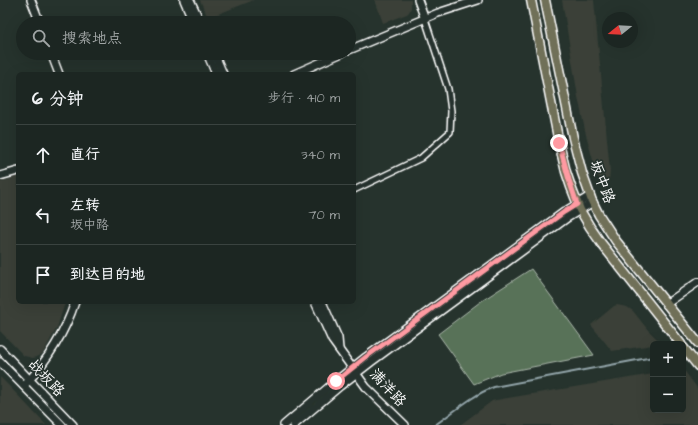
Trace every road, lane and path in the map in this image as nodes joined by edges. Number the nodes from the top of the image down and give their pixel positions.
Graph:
1 (31, 0) edge
2 (184, 0) edge
3 (190, 0) edge
4 (418, 0) edge
5 (478, 0) edge
6 (531, 0) edge
7 (546, 0) edge
8 (37, 16) edge
9 (191, 16) edge
10 (197, 16) edge
11 (424, 19) junction
12 (356, 47) edge
13 (54, 60) edge
14 (210, 60) edge
15 (217, 60) edge
16 (326, 60) edge
17 (58, 72) edge
18 (215, 72) edge
19 (222, 72) edge
20 (299, 72) edge
21 (16, 172) edge
22 (0, 176) edge
23 (356, 189) edge
24 (591, 199) junction
25 (579, 207) junction
26 (698, 282) edge
27 (74, 304) edge
28 (316, 304) edge
29 (323, 304) edge
30 (666, 304) junction
31 (679, 341) edge
32 (698, 343) edge
33 (0, 349) edge
34 (339, 349) junction
35 (686, 351) edge
36 (0, 362) edge
37 (698, 366) edge
38 (354, 371) junction
39 (29, 380) junction
40 (24, 386) junction
41 (62, 425) edge
42 (74, 425) edge
43 (284, 425) edge
44 (294, 425) edge
45 (405, 425) edge

1 - 8 street
2 - 9 street
3 - 10 street
4 - 11 street
5 - 11 street
6 - 25 main road, 坂中路
7 - 24 main road, 坂中路
11 - 12 street
11 - 23 street
13 - 17 street
14 - 18 street
15 - 19 street
16 - 20 street
21 - 22 street
24 - 25 street
24 - 30 main road, 坂中路
25 - 31 main road, 坂中路
25 - 38 street
26 - 30 street
27 - 39 street
28 - 34 street, 满洋路
29 - 34 street, 满洋路
30 - 32 main road, 坂中路
33 - 39 street, 战坂路
34 - 38 street, 满洋路
35 - 37 main road
36 - 40 street, 战坂路
38 - 43 street
38 - 44 street
38 - 45 street, 满洋路
39 - 40 street
39 - 42 street, 战坂路
40 - 41 street, 战坂路

